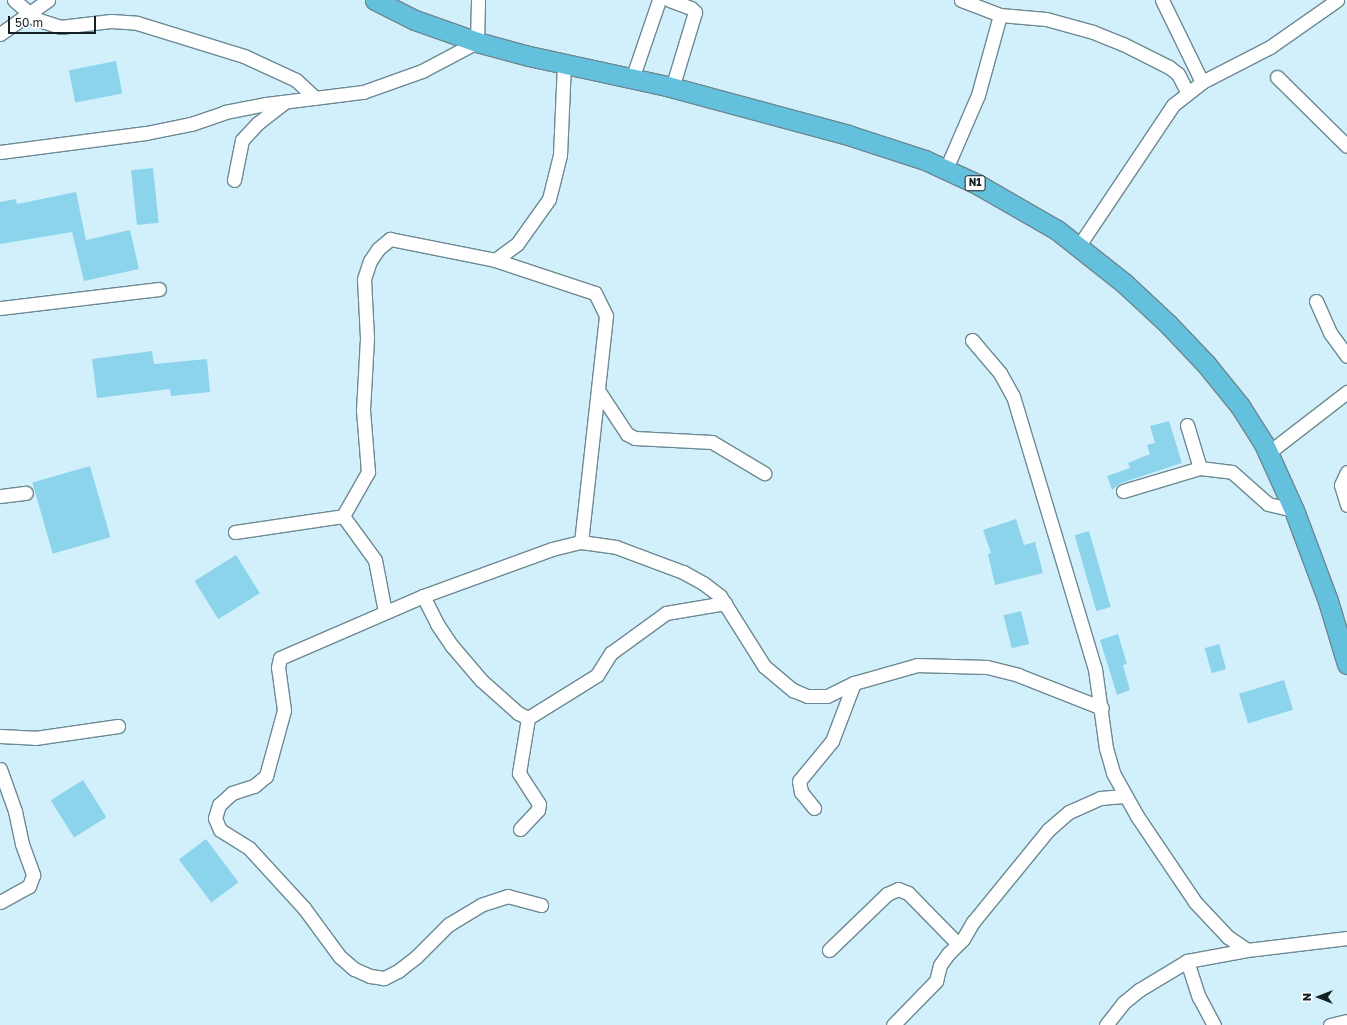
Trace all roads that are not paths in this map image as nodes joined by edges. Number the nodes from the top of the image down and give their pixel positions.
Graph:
1 (14, 0) edge
2 (48, 0) edge
3 (375, 0) edge
4 (478, 0) edge
5 (659, 0) edge
6 (669, 0) edge
7 (961, 0) edge
8 (1162, 0) edge
9 (1337, 0) edge
10 (29, 14) junction
11 (1000, 15) junction
12 (0, 34) edge
13 (477, 42) junction
14 (564, 64) junction
15 (1277, 77) dead end
16 (632, 79) junction
17 (1202, 82) junction
18 (672, 88) junction
19 (1187, 92) junction
20 (315, 98) junction
21 (286, 102) junction
22 (1347, 146) edge
23 (0, 152) edge
24 (946, 169) junction
25 (234, 180) dead end
26 (1078, 247) junction
27 (495, 260) junction
28 (159, 289) dead end
29 (1316, 301) dead end
30 (0, 308) edge
31 (972, 340) dead end
32 (1347, 356) edge
33 (598, 390) junction
34 (1347, 392) edge
35 (1187, 425) dead end
36 (1268, 453) junction
37 (1200, 468) junction
38 (1347, 472) edge
39 (764, 473) dead end
40 (1123, 491) dead end
41 (26, 493) dead end
42 (0, 496) edge
43 (1347, 505) edge
44 (1294, 510) junction
45 (342, 516) junction
46 (235, 532) dead end
47 (581, 542) junction
48 (423, 596) junction
49 (725, 603) junction
50 (385, 612) junction
51 (1347, 664) edge
52 (854, 683) junction
53 (1102, 708) junction
54 (528, 718) junction
55 (118, 726) dead end
56 (0, 736) edge
57 (0, 769) edge
58 (1124, 796) junction
59 (814, 808) dead end
60 (520, 828) dead end
61 (0, 902) edge
62 (541, 905) dead end
63 (1347, 938) edge
64 (958, 944) junction
65 (830, 950) dead end
66 (1247, 950) junction
67 (1187, 961) junction
68 (1347, 1021) edge
69 (893, 1025) edge
70 (1106, 1025) edge
71 (1214, 1025) edge
72 (1330, 1025) edge

1 - 10 street
2 - 10 street
3 - 13 highway, N1
4 - 13 street
5 - 16 street
6 - 18 street
7 - 11 street
8 - 17 street
9 - 17 street
10 - 12 street
10 - 20 street
11 - 19 street
11 - 24 street
13 - 14 highway, N1
13 - 20 street
14 - 16 highway, N1
14 - 27 street
15 - 22 street
16 - 18 highway, N1
17 - 19 street
18 - 24 highway, N1
19 - 26 street
20 - 21 street
21 - 23 street
21 - 25 street
24 - 26 highway, N1
26 - 36 highway, N1
27 - 33 street
27 - 45 street
28 - 30 street
29 - 32 street
31 - 53 street
33 - 39 street
33 - 47 street
34 - 36 street
35 - 37 street
36 - 44 highway, N1
37 - 40 street
37 - 44 street
38 - 43 street
41 - 42 street
44 - 51 highway, N1
45 - 46 street
45 - 50 street
47 - 48 street
47 - 49 street
48 - 50 street
48 - 54 street
49 - 52 street
49 - 54 street
50 - 62 street
52 - 53 street
52 - 59 street
53 - 58 street
54 - 60 street
55 - 56 street
57 - 61 street
58 - 64 street
58 - 66 street
63 - 66 street
64 - 65 street
64 - 69 street
66 - 67 street
67 - 70 street
67 - 71 street
68 - 72 street

